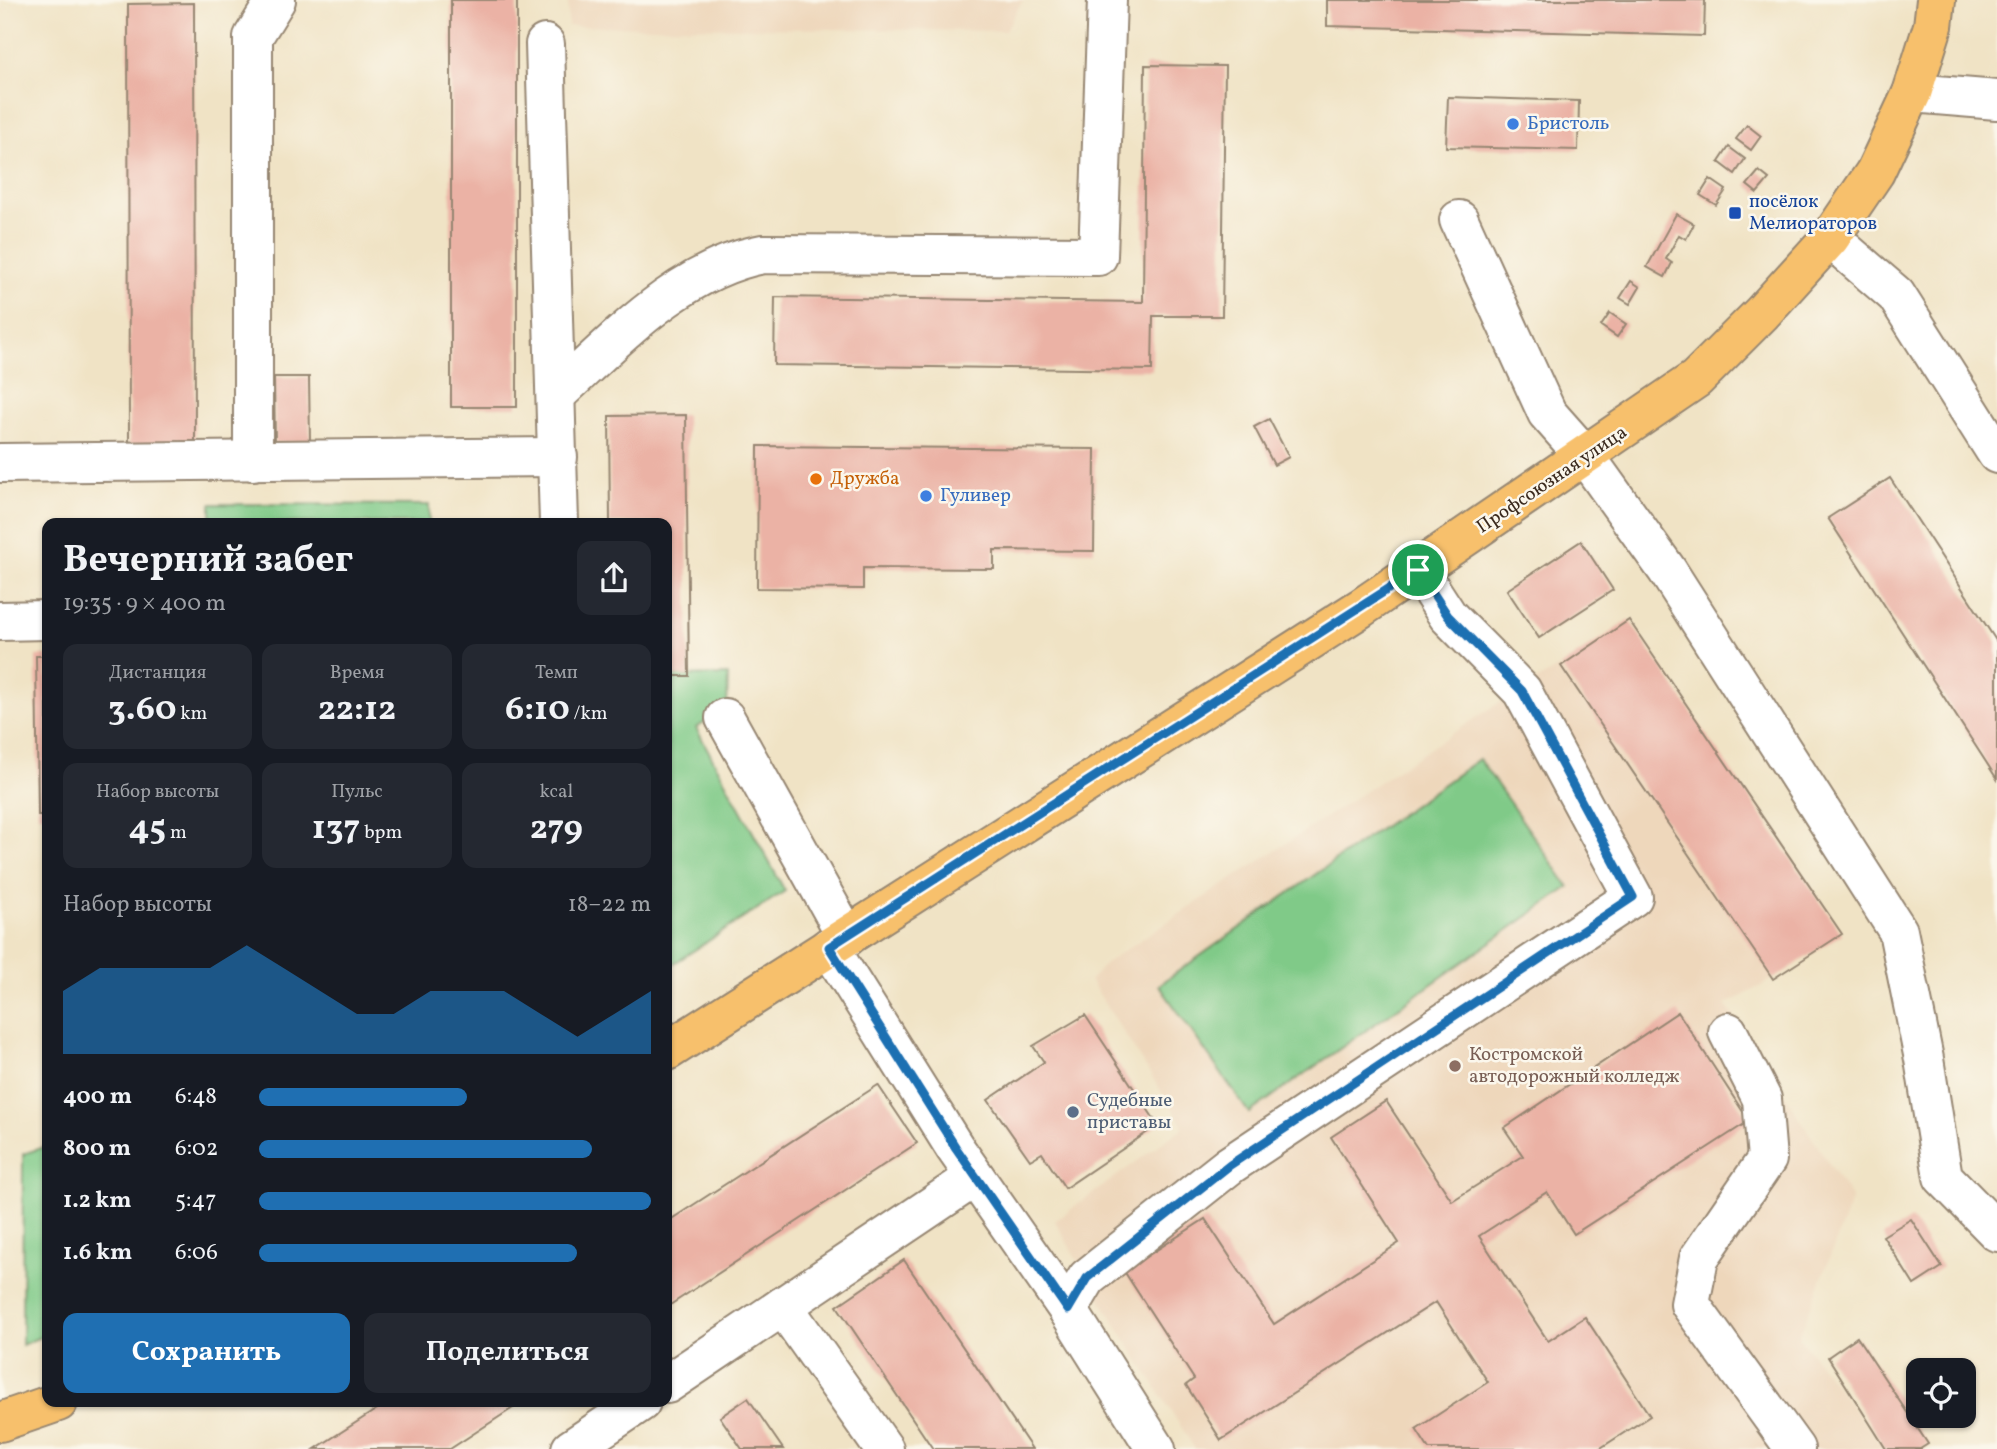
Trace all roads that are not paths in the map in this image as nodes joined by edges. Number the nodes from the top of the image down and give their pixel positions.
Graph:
1 (276, 0) edge
2 (1107, 0) edge
3 (1936, 0) edge
4 (545, 44) dead end
5 (1912, 93) junction
6 (1997, 100) edge
7 (1459, 220) dead end
8 (1830, 237) junction
9 (558, 393) junction
10 (1997, 454) edge
11 (558, 457) junction
12 (1586, 457) junction
13 (253, 461) junction
14 (0, 463) edge
15 (559, 518) edge
16 (1418, 570) junction
17 (42, 620) edge
18 (0, 621) edge
19 (725, 718) dead end
20 (838, 942) junction
21 (1728, 1032) dead end
22 (672, 1048) edge
23 (975, 1177) junction
24 (1997, 1232) edge
25 (783, 1306) junction
26 (1068, 1310) junction
27 (672, 1381) edge
28 (44, 1407) edge
29 (634, 1407) edge
30 (0, 1422) edge
31 (1785, 1446) edge
32 (571, 1449) edge
33 (884, 1449) edge
34 (1156, 1449) edge

1 - 13 street
2 - 9 street
3 - 5 main road, Профсоюзная улица
4 - 9 street
5 - 6 street
5 - 8 main road, Профсоюзная улица
7 - 12 street
8 - 10 street
8 - 12 main road, Профсоюзная улица
9 - 11 street
11 - 13 street
11 - 15 street
12 - 16 main road, Профсоюзная улица
12 - 24 street
13 - 14 street
16 - 20 main road, Профсоюзная улица
16 - 26 street
17 - 18 street
19 - 20 street
20 - 22 main road, Профсоюзная улица
20 - 23 street
21 - 31 street
23 - 25 street
23 - 26 street
25 - 27 street
25 - 33 street
26 - 34 street
28 - 30 main road
29 - 32 street

